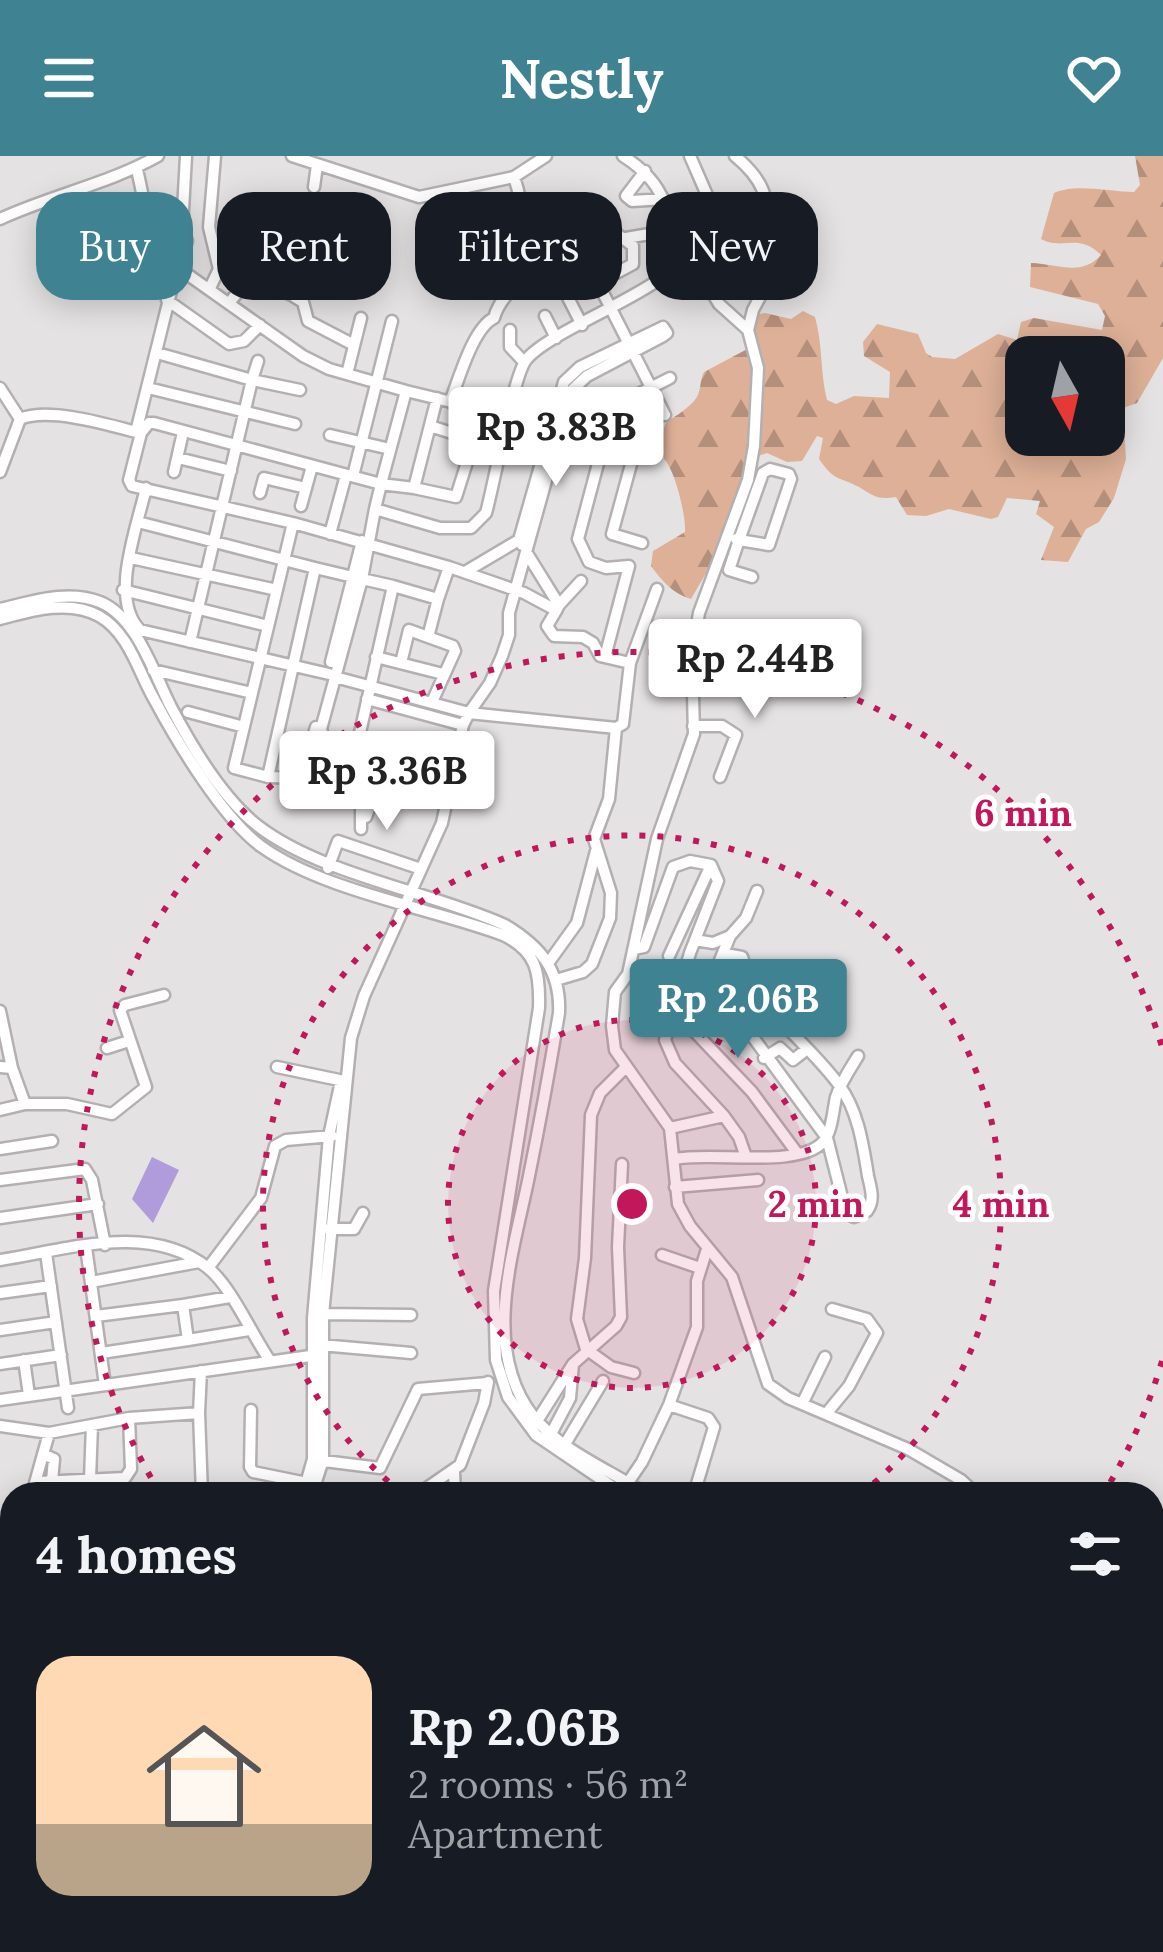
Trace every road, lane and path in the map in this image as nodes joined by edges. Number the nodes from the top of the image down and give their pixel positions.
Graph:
1 (158, 156) edge
2 (186, 156) edge
3 (215, 156) edge
4 (292, 156) edge
5 (546, 156) edge
6 (623, 156) edge
7 (689, 156) edge
8 (735, 156) edge
9 (316, 165) junction
10 (137, 170) junction
11 (645, 171) junction
12 (514, 177) junction
13 (314, 187) dead end
14 (142, 192) edge
15 (184, 192) edge
16 (660, 192) edge
17 (646, 200) edge
18 (0, 220) edge
19 (646, 235) edge
20 (626, 238) junction
21 (193, 274) edge
22 (210, 288) junction
23 (646, 288) edge
24 (167, 300) joint
25 (229, 304) junction
26 (611, 310) junction
27 (545, 316) dead end
28 (361, 318) dead end
29 (392, 321) dead end
30 (260, 325) junction
31 (582, 325) junction
32 (511, 330) dead end
33 (748, 330) junction
34 (328, 334) junction
35 (556, 338) junction
36 (354, 345) junction
37 (632, 347) junction
38 (157, 353) junction
39 (258, 361) dead end
40 (312, 361) junction
41 (524, 362) junction
42 (347, 374) junction
43 (670, 378) dead end
44 (252, 380) junction
45 (378, 382) junction
46 (651, 387) junction
47 (0, 388) edge
48 (148, 388) junction
49 (300, 390) dead end
50 (406, 391) junction
51 (444, 400) junction
52 (613, 407) junction
53 (245, 412) junction
54 (665, 415) dead end
55 (510, 416) junction
56 (20, 419) junction
57 (295, 424) dead end
58 (430, 426) junction
59 (554, 427) junction
60 (139, 432) junction
61 (183, 432) junction
62 (330, 436) dead end
63 (474, 440) junction
64 (362, 442) junction
65 (238, 446) junction
66 (390, 449) junction
67 (502, 449) junction
68 (270, 454) junction
69 (178, 458) junction
70 (312, 466) junction
71 (231, 470) junction
72 (0, 472) edge
73 (174, 472) dead end
74 (350, 475) junction
75 (264, 478) junction
76 (381, 484) junction
77 (146, 488) junction
78 (306, 488) junction
79 (414, 488) junction
80 (260, 493) dead end
81 (223, 506) junction
82 (301, 506) dead end
83 (375, 509) junction
84 (138, 522) junction
85 (293, 523) junction
86 (581, 528) junction
87 (330, 534) junction
88 (612, 534) junction
89 (733, 538) junction
90 (519, 540) junction
91 (366, 541) junction
92 (215, 542) junction
93 (642, 543) dead end
94 (528, 554) junction
95 (130, 558) junction
96 (284, 560) junction
97 (449, 567) junction
98 (316, 568) junction
99 (465, 572) junction
100 (206, 575) junction
101 (752, 577) dead end
102 (358, 578) junction
103 (581, 581) dead end
104 (393, 586) junction
105 (657, 589) dead end
106 (123, 590) junction
107 (277, 590) junction
108 (516, 592) junction
109 (438, 599) junction
110 (198, 608) junction
111 (557, 608) junction
112 (0, 609) edge
113 (0, 619) edge
114 (383, 624) junction
115 (268, 626) junction
116 (410, 630) junction
117 (428, 637) junction
118 (190, 641) junction
119 (376, 657) junction
120 (605, 657) junction
121 (260, 661) junction
122 (401, 663) junction
123 (630, 664) junction
124 (295, 668) junction
125 (153, 670) junction
126 (443, 674) junction
127 (332, 675) junction
128 (253, 692) junction
129 (368, 693) junction
130 (436, 704) junction
131 (188, 712) dead end
132 (466, 719) junction
133 (447, 720) junction
134 (693, 726) junction
135 (244, 727) junction
136 (616, 728) junction
137 (234, 768) junction
138 (268, 777) junction
139 (720, 777) dead end
140 (218, 779) junction
141 (379, 781) dead end
142 (448, 800) junction
143 (596, 851) junction
144 (711, 865) junction
145 (328, 869) junction
146 (421, 869) junction
147 (757, 891) dead end
148 (408, 896) junction
149 (730, 936) junction
150 (695, 940) junction
151 (634, 949) junction
152 (724, 955) junction
153 (669, 956) dead end
154 (549, 962) junction
155 (556, 980) junction
156 (164, 995) dead end
157 (0, 1011) edge
158 (676, 1012) junction
159 (129, 1040) junction
160 (107, 1048) dead end
161 (807, 1049) junction
162 (858, 1056) dead end
163 (764, 1058) junction
164 (532, 1059) junction
165 (549, 1064) junction
166 (277, 1067) dead end
167 (6, 1068) edge
168 (625, 1068) junction
169 (343, 1079) junction
170 (537, 1084) junction
171 (840, 1087) junction
172 (25, 1105) junction
173 (0, 1110) edge
174 (724, 1116) junction
175 (670, 1128) junction
176 (334, 1136) junction
177 (826, 1138) junction
178 (52, 1141) dead end
179 (0, 1149) edge
180 (796, 1154) junction
181 (746, 1157) junction
182 (676, 1159) junction
183 (622, 1164) dead end
184 (0, 1180) edge
185 (758, 1180) dead end
186 (675, 1187) junction
187 (329, 1192) junction
188 (98, 1204) junction
189 (362, 1213) dead end
190 (0, 1218) edge
191 (329, 1229) junction
192 (105, 1244) junction
193 (86, 1247) junction
194 (707, 1249) junction
195 (46, 1253) junction
196 (662, 1255) dead end
197 (0, 1260) edge
198 (204, 1265) junction
199 (700, 1268) junction
200 (91, 1282) junction
201 (51, 1286) junction
202 (0, 1293) edge
203 (230, 1297) junction
204 (183, 1305) junction
205 (832, 1309) dead end
206 (323, 1314) junction
207 (411, 1315) dead end
208 (96, 1316) junction
209 (56, 1322) junction
210 (0, 1330) edge
211 (249, 1330) junction
212 (188, 1340) junction
213 (586, 1349) junction
214 (318, 1352) junction
215 (101, 1353) junction
216 (410, 1353) dead end
217 (61, 1354) junction
218 (825, 1357) dead end
219 (24, 1360) junction
220 (270, 1361) junction
221 (0, 1364) edge
222 (573, 1364) junction
223 (201, 1371) junction
224 (634, 1373) dead end
225 (507, 1377) junction
226 (603, 1381) dead end
227 (487, 1383) junction
228 (105, 1384) junction
229 (66, 1390) junction
230 (29, 1395) junction
231 (0, 1400) edge
232 (803, 1402) junction
233 (669, 1405) junction
234 (68, 1408) dead end
235 (250, 1410) dead end
236 (199, 1413) junction
237 (826, 1414) junction
238 (129, 1418) junction
239 (537, 1421) junction
240 (92, 1425) junction
241 (0, 1426) edge
242 (49, 1433) junction
243 (551, 1434) junction
244 (565, 1444) junction
245 (43, 1454) junction
246 (318, 1460) junction
247 (454, 1472) junction
248 (90, 1479) junction
249 (52, 1481) junction
250 (33, 1482) edge
251 (49, 1482) edge
252 (202, 1482) edge
253 (297, 1482) edge
254 (311, 1482) edge
255 (438, 1482) edge
256 (454, 1482) edge
257 (610, 1482) edge
258 (614, 1482) edge
259 (628, 1482) edge
260 (697, 1482) edge
261 (956, 1482) edge

1 - 10 street
2 - 15 street
3 - 22 street
4 - 9 street
5 - 12 street
6 - 11 street
7 - 33 street
8 - 33 street
9 - 12 street
9 - 13 street
10 - 14 street
10 - 18 street
11 - 16 street
11 - 17 street
12 - 51 street
19 - 20 street
20 - 26 street
20 - 31 street
21 - 22 street
22 - 25 street
23 - 26 street
24 - 30 street
24 - 38 street
25 - 30 street
25 - 34 street
26 - 31 street
26 - 37 street
27 - 35 street
28 - 36 street
29 - 45 street
30 - 40 street
31 - 35 street
32 - 41 street
33 - 89 street
34 - 36 street
34 - 40 street
35 - 41 street
36 - 42 street
37 - 46 street
37 - 59 street
38 - 44 street
38 - 48 street
39 - 44 street
40 - 42 street
41 - 55 street
42 - 45 street
43 - 46 street
44 - 49 street
44 - 53 street
45 - 50 street
45 - 64 street
46 - 52 street
46 - 54 street
47 - 56 street
48 - 53 street
48 - 60 street
50 - 51 street
50 - 66 street
51 - 55 street
51 - 58 street
52 - 86 street
52 - 88 street
53 - 57 street
53 - 65 street
55 - 59 street
55 - 67 street
56 - 60 street
56 - 72 street
58 - 63 street
58 - 79 street
59 - 90 street
59 - 94 street
60 - 61 street
60 - 77 street
61 - 65 street
61 - 69 street
62 - 64 street
63 - 67 street
63 - 79 street
64 - 66 street
64 - 74 street
65 - 68 street
65 - 71 street
66 - 76 street
67 - 83 street
68 - 70 street
68 - 75 street
69 - 71 street
69 - 73 street
70 - 74 street
70 - 78 street
71 - 81 street
74 - 76 street
74 - 87 street
75 - 78 street
75 - 80 street
76 - 79 street
76 - 83 street
77 - 81 street
77 - 84 street
78 - 82 street
81 - 85 street
81 - 92 street
83 - 91 street
84 - 92 street
84 - 95 street
85 - 87 street
85 - 96 street
86 - 88 street
86 - 120 street
87 - 91 street
88 - 93 street
89 - 89 street
89 - 101 street
89 - 134 street
90 - 94 street
90 - 99 street
91 - 97 street
91 - 102 street
92 - 96 street
92 - 100 street
94 - 108 street
94 - 111 street
95 - 100 street
95 - 106 street
96 - 98 street
96 - 107 street
97 - 99 street
97 - 109 street
98 - 102 street
98 - 124 street
99 - 108 street
100 - 107 street
100 - 110 street
102 - 104 street
102 - 127 street
103 - 111 street
104 - 109 street
104 - 114 street
105 - 123 street
106 - 110 street
106 - 118 street
107 - 115 street
108 - 111 street
108 - 132 street
109 - 117 street
110 - 115 street
110 - 118 street
111 - 120 street
112 - 125 street
113 - 145 street
114 - 116 street
114 - 119 street
115 - 121 street
116 - 117 street
116 - 122 street
117 - 126 street
118 - 121 street
119 - 122 street
119 - 129 street
120 - 123 street
121 - 124 street
121 - 128 street
122 - 126 street
123 - 136 street
124 - 127 street
124 - 138 street
125 - 128 street
125 - 140 street
126 - 130 street
127 - 129 street
127 - 129 street
127 - 138 street
128 - 135 street
129 - 130 street
129 - 133 street
130 - 132 street
130 - 133 street
131 - 135 street
132 - 133 street
132 - 136 street
132 - 142 street
134 - 139 street
134 - 151 street
135 - 137 street
136 - 143 street
137 - 138 street
137 - 140 street
140 - 145 street
141 - 142 street
142 - 146 street
143 - 154 street
143 - 155 street
144 - 150 street
144 - 151 street
144 - 153 street
145 - 146 street
145 - 148 street
146 - 148 street
147 - 149 street
148 - 154 street
148 - 164 street
148 - 169 street
149 - 150 street
149 - 152 street
150 - 158 street
151 - 168 street
152 - 161 street
152 - 163 street
154 - 155 street
155 - 165 street
156 - 159 street
157 - 167 street
158 - 174 street
158 - 180 street
159 - 160 street
159 - 172 street
161 - 163 street
161 - 171 street
162 - 171 street
163 - 177 street
164 - 165 street
164 - 170 street
165 - 170 street
166 - 169 street
167 - 172 street
168 - 175 street
168 - 213 street
169 - 176 street
170 - 225 street
171 - 177 street
171 - 177 street
172 - 173 street
174 - 175 street
174 - 181 street
175 - 182 street
176 - 187 street
176 - 198 street
177 - 180 street
178 - 179 street
180 - 181 street
181 - 182 street
182 - 186 street
183 - 213 street
184 - 188 street
185 - 186 street
186 - 194 street
187 - 191 street
187 - 214 street
188 - 190 street
188 - 192 street
189 - 191 street
191 - 206 street
192 - 193 street
192 - 198 street
193 - 195 street
193 - 200 street
194 - 199 street
194 - 232 street
195 - 197 street
195 - 201 street
196 - 199 street
198 - 200 street
198 - 203 street
199 - 233 street
200 - 208 street
201 - 202 street
201 - 209 street
203 - 204 street
203 - 211 street
204 - 208 street
204 - 212 street
205 - 237 street
206 - 207 street
206 - 214 street
208 - 215 street
209 - 210 street
209 - 217 street
211 - 212 street
211 - 220 street
212 - 215 street
213 - 222 street
213 - 224 street
214 - 216 street
214 - 220 street
214 - 246 street
215 - 228 street
217 - 219 street
217 - 229 street
218 - 232 street
219 - 221 street
219 - 230 street
220 - 223 street
222 - 239 street
222 - 243 street
223 - 228 street
223 - 236 street
225 - 227 street
225 - 239 street
225 - 257 street
226 - 244 street
227 - 246 street
227 - 247 street
228 - 229 street
229 - 230 street
229 - 234 street
230 - 231 street
232 - 237 street
233 - 259 street
233 - 260 street
235 - 253 street
236 - 238 street
236 - 252 street
237 - 261 street
238 - 240 street
238 - 248 street
239 - 243 street
240 - 242 street
240 - 248 street
241 - 242 street
242 - 245 street
243 - 244 street
244 - 258 street
245 - 249 street
245 - 250 street
246 - 254 street
247 - 255 street
247 - 256 street
248 - 249 street
249 - 251 street

